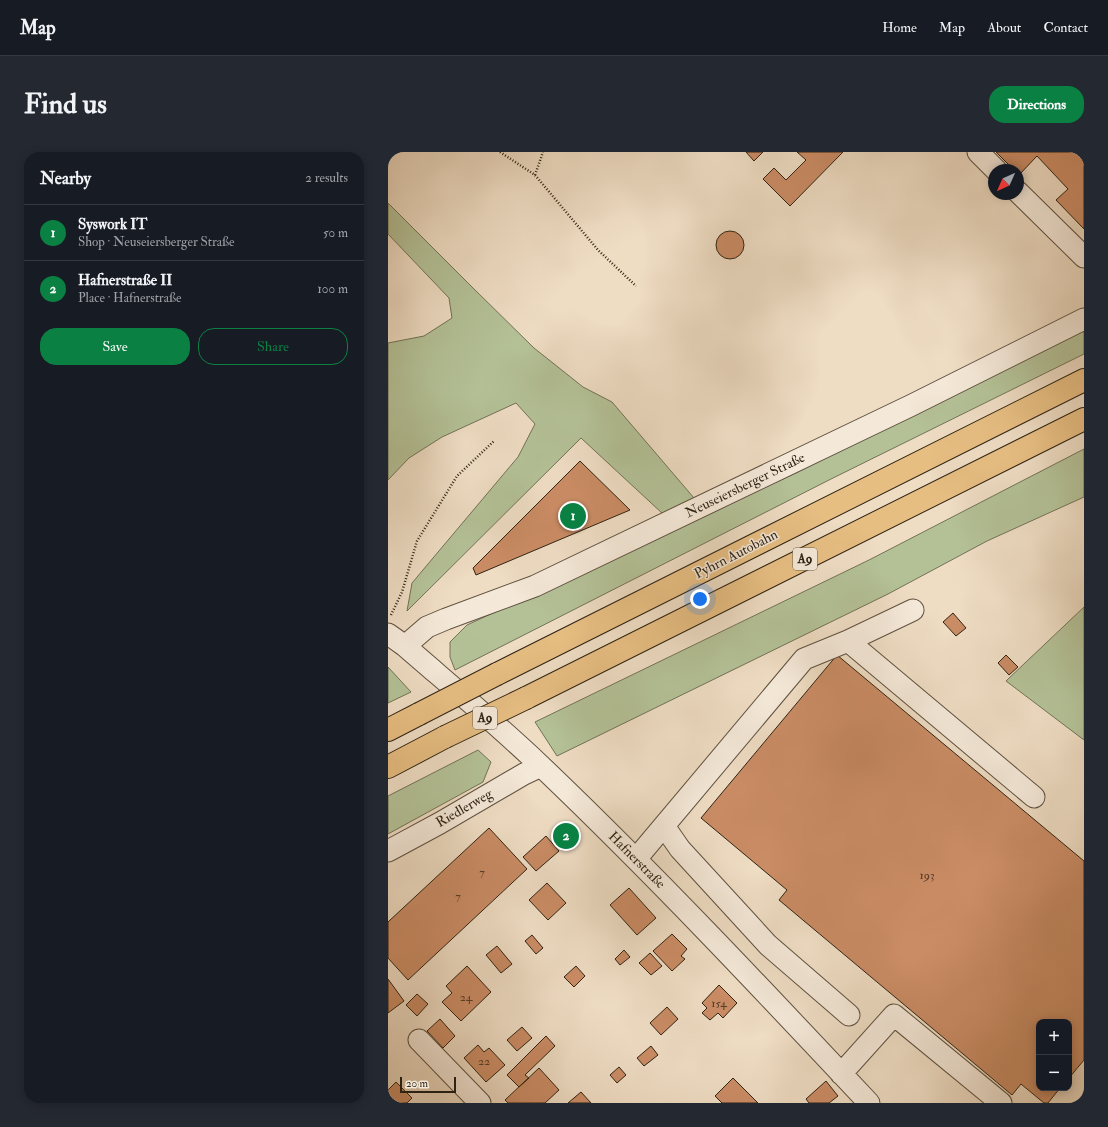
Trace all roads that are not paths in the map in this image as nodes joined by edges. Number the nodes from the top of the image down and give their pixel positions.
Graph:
1 (978, 152) edge
2 (990, 164) edge
3 (1024, 198) edge
4 (1084, 257) edge
5 (1084, 319) edge
6 (1084, 380) edge
7 (1084, 419) edge
8 (913, 610) dead end
9 (388, 634) edge
10 (848, 641) junction
11 (405, 646) junction
12 (388, 730) edge
13 (541, 766) junction
14 (388, 767) edge
15 (1034, 797) dead end
16 (664, 826) junction
17 (388, 851) edge
18 (636, 859) junction
19 (849, 1015) dead end
20 (419, 1040) dead end
21 (841, 1074) junction
22 (480, 1103) edge
23 (869, 1103) edge
24 (1001, 1103) edge

1 - 2 street
3 - 4 street
5 - 11 street, Neuseiersberger Straße
6 - 12 highway, Pyhrn Autobahn / A9, bridge
7 - 14 highway, A9, bridge
8 - 10 street
9 - 11 street, Hafnerstraße
10 - 15 street
10 - 16 street
11 - 13 street, Hafnerstraße
13 - 17 street, Riedlerweg
13 - 18 street, Hafnerstraße
16 - 18 street
16 - 19 street
18 - 21 street, Hafnerstraße
20 - 22 street
21 - 23 street, Hafnerstraße
21 - 24 street

